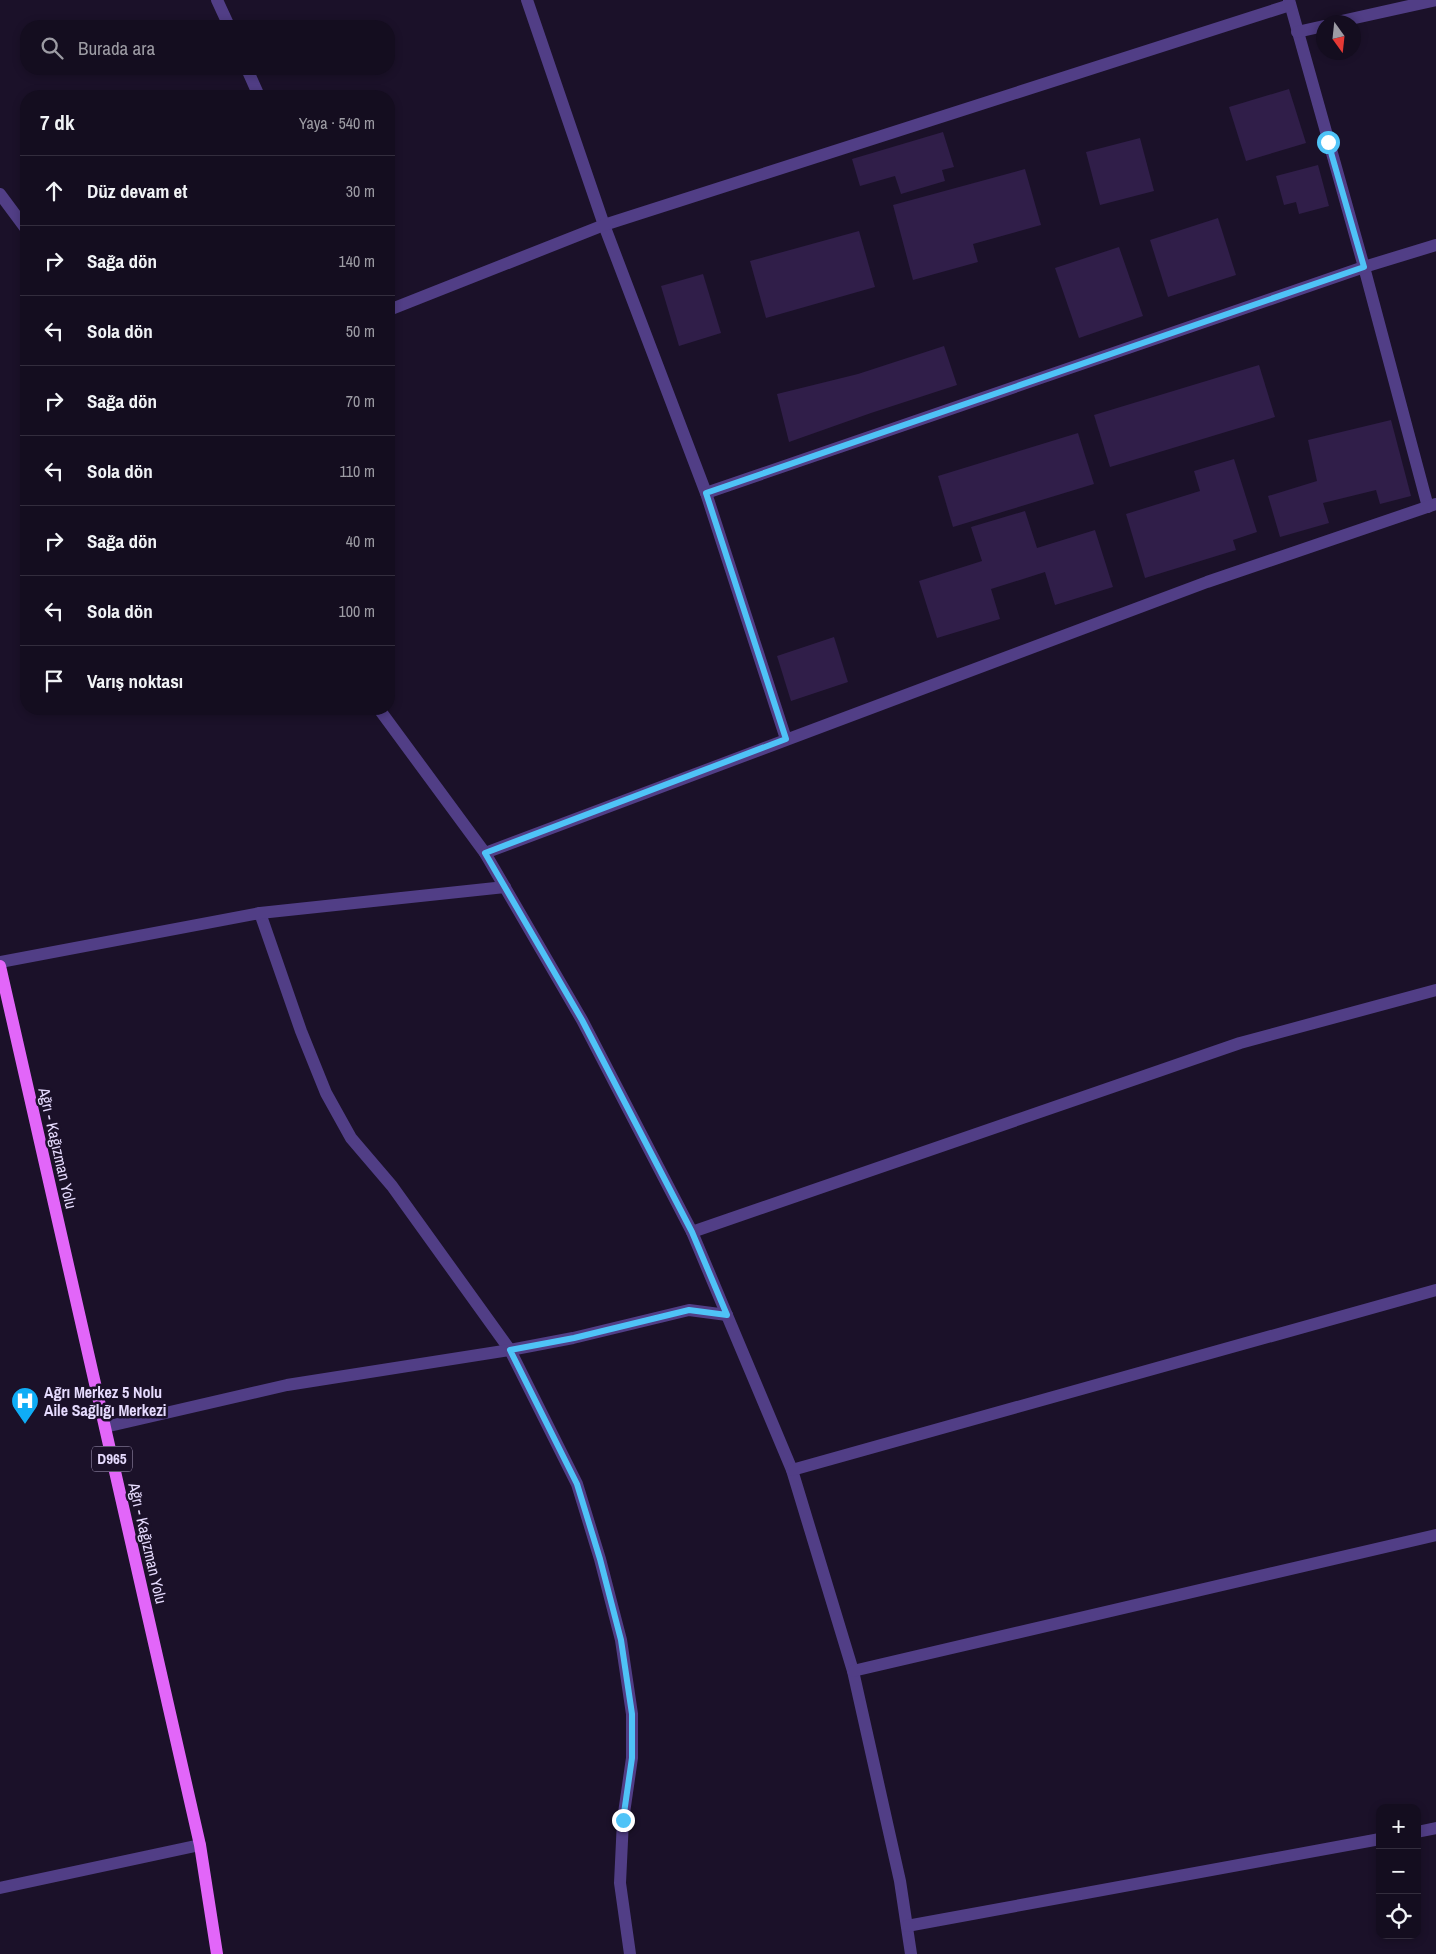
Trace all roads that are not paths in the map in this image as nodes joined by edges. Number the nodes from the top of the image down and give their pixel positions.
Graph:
1 (217, 0) edge
2 (527, 0) edge
3 (1436, 0) edge
4 (1289, 2) edge
5 (1361, 17) edge
6 (226, 20) edge
7 (1316, 28) edge
8 (1297, 32) junction
9 (250, 75) edge
10 (256, 90) edge
11 (0, 194) edge
12 (20, 221) edge
13 (604, 225) junction
14 (1436, 245) edge
15 (1364, 267) junction
16 (395, 308) edge
17 (706, 493) junction
18 (1432, 505) edge
19 (383, 715) edge
20 (786, 739) junction
21 (485, 853) junction
22 (505, 887) junction
23 (260, 912) junction
24 (0, 964) edge
25 (1436, 990) edge
26 (692, 1232) junction
27 (1436, 1290) edge
28 (727, 1315) junction
29 (510, 1350) junction
30 (105, 1427) junction
31 (792, 1470) junction
32 (1436, 1535) edge
33 (853, 1671) junction
34 (1436, 1828) edge
35 (1421, 1831) edge
36 (1376, 1839) edge
37 (200, 1845) junction
38 (0, 1888) edge
39 (907, 1926) junction
40 (217, 1954) edge
41 (630, 1954) edge
42 (911, 1954) edge

1 - 6 street
2 - 13 street
3 - 5 street
4 - 8 street
4 - 13 street
7 - 8 street
8 - 15 street
9 - 10 street
11 - 12 street
13 - 16 street
13 - 17 street
14 - 15 street
15 - 17 street
15 - 18 street
17 - 20 street
18 - 20 street
19 - 21 street
20 - 21 street
21 - 22 street
22 - 23 street
22 - 26 street
23 - 24 street
23 - 29 street
24 - 30 main road, Ağrı - Kağızman Yolu / D965
25 - 26 street
26 - 28 street
27 - 31 street
28 - 29 street
28 - 31 street
29 - 30 street
29 - 41 street
30 - 37 main road, Ağrı - Kağızman Yolu / D965
31 - 33 street
32 - 33 street
33 - 39 street
34 - 35 street
36 - 39 street
37 - 38 street
37 - 40 main road, Ağrı - Kağızman Yolu / D965
39 - 42 street

